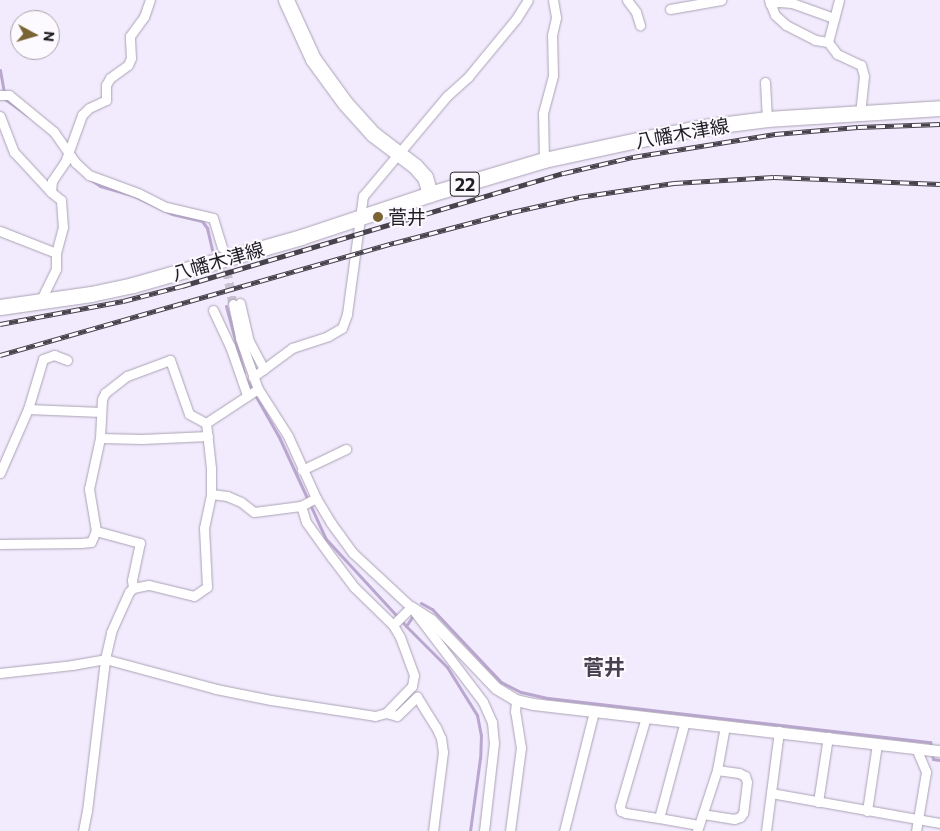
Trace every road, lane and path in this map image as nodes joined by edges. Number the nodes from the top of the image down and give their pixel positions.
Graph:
1 (150, 0) edge
2 (286, 0) edge
3 (528, 0) edge
4 (554, 0) edge
5 (626, 0) edge
6 (721, 0) edge
7 (839, 0) edge
8 (769, 2) edge
9 (670, 9) dead end
10 (834, 18) junction
11 (640, 25) dead end
12 (828, 42) junction
13 (765, 82) dead end
14 (5, 95) edge
15 (940, 108) edge
16 (860, 113) junction
17 (0, 116) edge
18 (767, 120) junction
19 (69, 152) junction
20 (398, 152) junction
21 (544, 160) junction
22 (51, 192) junction
23 (430, 194) junction
24 (359, 217) junction
25 (0, 230) edge
26 (222, 248) tunnel mouth
27 (56, 253) junction
28 (40, 302) junction
29 (0, 307) edge
30 (213, 310) dead end
31 (67, 360) dead end
32 (264, 368) junction
33 (254, 377) junction
34 (252, 392) junction
35 (28, 408) junction
36 (101, 412) junction
37 (206, 423) junction
38 (208, 436) junction
39 (100, 438) junction
40 (346, 449) dead end
41 (302, 470) junction
42 (0, 473) edge
43 (211, 494) junction
44 (314, 499) junction
45 (302, 506) junction
46 (96, 531) junction
47 (0, 544) edge
48 (133, 588) junction
49 (408, 610) junction
50 (395, 623) junction
51 (105, 659) junction
52 (0, 673) edge
53 (516, 700) junction
54 (386, 712) junction
55 (594, 712) junction
56 (646, 717) junction
57 (684, 721) junction
58 (725, 726) junction
59 (778, 731) junction
60 (828, 738) junction
61 (877, 744) junction
62 (916, 748) junction
63 (940, 751) edge
64 (717, 770) junction
65 (771, 793) junction
66 (818, 802) junction
67 (867, 811) junction
68 (703, 814) junction
69 (658, 818) junction
70 (918, 819) junction
71 (940, 823) edge
72 (698, 828) edge
73 (82, 831) edge
74 (433, 831) edge
75 (484, 831) edge
76 (510, 831) edge
77 (564, 831) edge
78 (766, 831) edge
79 (916, 831) edge

1 - 19 street
2 - 20 main road, 22
3 - 20 street
4 - 21 street
5 - 11 street
6 - 9 street
7 - 10 street
8 - 10 street
8 - 12 street
10 - 12 street
12 - 16 street
13 - 18 street
14 - 19 street
15 - 16 main road, 八幡木津線 / 22
16 - 18 main road, 八幡木津線 / 22
17 - 22 street
18 - 21 main road, 八幡木津線 / 22
19 - 22 street
19 - 26 street
20 - 23 main road, 22
20 - 24 street
21 - 23 main road, 八幡木津線 / 22
22 - 27 street
23 - 24 main road, 八幡木津線 / 22
24 - 28 main road, 八幡木津線 / 22
24 - 32 street
25 - 27 street
27 - 28 street
28 - 29 main road, 八幡木津線 / 22
30 - 34 street
31 - 35 street
32 - 33 street
32 - 33 street
33 - 34 street
34 - 37 street
34 - 41 street
35 - 36 street
35 - 42 street
36 - 37 street
36 - 39 street
37 - 38 street
38 - 39 street
38 - 43 street
39 - 46 street
40 - 41 street
41 - 44 street
43 - 45 street
43 - 48 street
44 - 45 street
44 - 49 street
45 - 50 street
46 - 47 street
46 - 48 street
48 - 51 street
49 - 50 street
49 - 53 street
49 - 75 street
50 - 54 street
51 - 52 street
51 - 54 street
51 - 73 street
53 - 55 street
53 - 76 street
54 - 74 street
55 - 56 street
55 - 77 street
56 - 57 street
56 - 69 street
57 - 58 street
57 - 69 street
58 - 59 street
58 - 64 street
59 - 60 street
59 - 65 street
60 - 61 street
60 - 66 street
61 - 62 street
61 - 67 street
62 - 63 street
62 - 70 street
64 - 68 street
64 - 68 street
65 - 66 street
65 - 78 street
66 - 67 street
67 - 70 street
68 - 72 street
69 - 72 street
70 - 71 street
70 - 79 street

